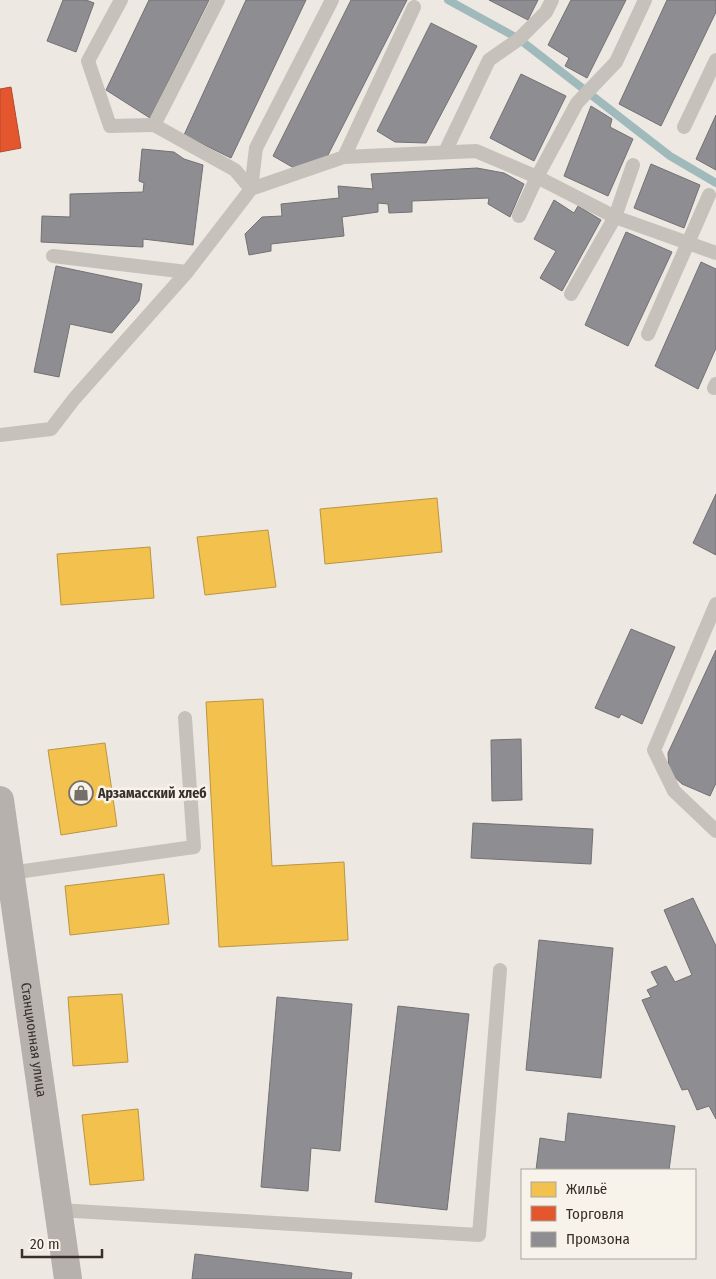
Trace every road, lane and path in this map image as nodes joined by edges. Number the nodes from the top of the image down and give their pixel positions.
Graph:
1 (218, 0) edge
2 (332, 0) edge
3 (552, 0) edge
4 (645, 0) edge
5 (116, 2) edge
6 (414, 7) dead end
7 (716, 60) edge
8 (154, 125) junction
9 (684, 127) dead end
10 (445, 152) junction
11 (344, 157) junction
12 (633, 165) dead end
13 (537, 177) junction
14 (251, 189) junction
15 (709, 195) dead end
16 (519, 216) dead end
17 (615, 217) junction
18 (688, 243) junction
19 (716, 253) edge
20 (53, 256) dead end
21 (187, 272) junction
22 (571, 294) dead end
23 (648, 334) dead end
24 (0, 435) edge
25 (716, 604) edge
26 (185, 718) dead end
27 (0, 800) edge
28 (716, 831) edge
29 (10, 873) junction
30 (500, 970) dead end
31 (58, 1210) junction
32 (68, 1279) edge

1 - 8 lane
2 - 14 lane
3 - 10 lane
4 - 13 lane
5 - 8 lane
6 - 11 lane
7 - 9 lane
8 - 14 lane
10 - 11 lane
10 - 13 lane
11 - 14 lane
12 - 17 lane
13 - 16 lane
13 - 17 lane
14 - 21 lane
15 - 18 lane
17 - 18 lane
17 - 22 lane
18 - 19 lane
18 - 23 lane
20 - 21 lane
21 - 24 lane
25 - 28 lane
26 - 29 lane
27 - 29 street, Станционная улица
29 - 31 street, Станционная улица
30 - 31 lane
31 - 32 street, Станционная улица

